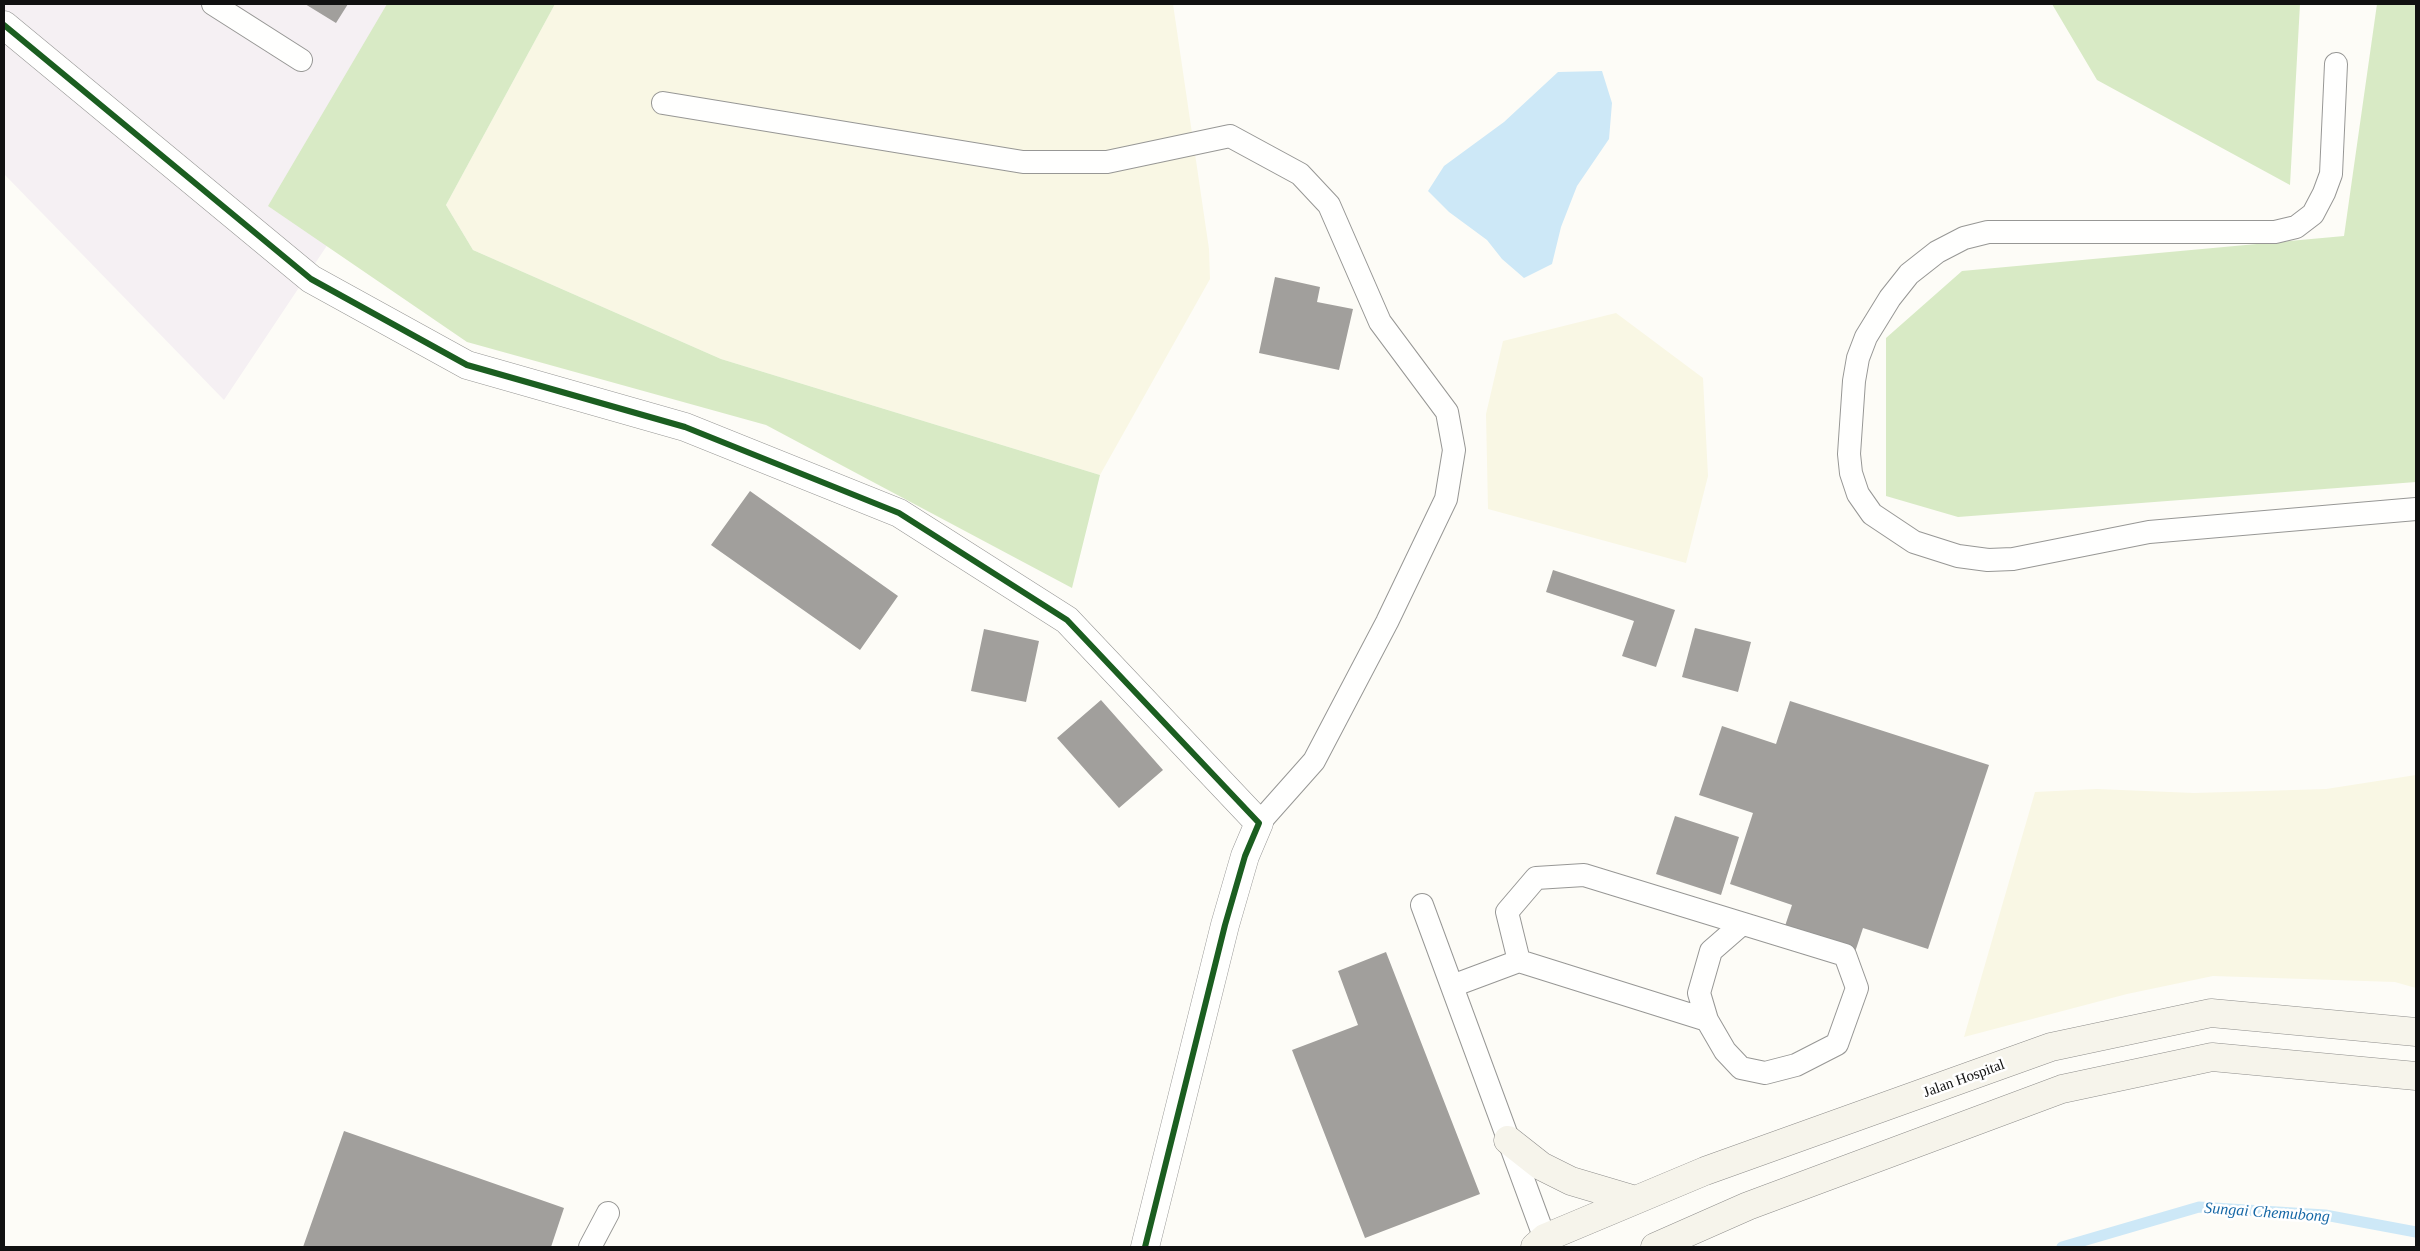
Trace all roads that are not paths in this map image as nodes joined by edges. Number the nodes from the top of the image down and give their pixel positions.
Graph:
1 (213, 4) edge
2 (4, 26) edge
3 (300, 60) dead end
4 (2336, 64) dead end
5 (663, 103) dead end
6 (2416, 509) edge
7 (1260, 823) junction
8 (1422, 905) dead end
9 (1742, 924) junction
10 (1519, 961) junction
11 (1452, 986) junction
12 (1707, 1020) junction
13 (2416, 1032) edge
14 (2416, 1076) edge
15 (1508, 1140) junction
16 (1635, 1200) junction
17 (608, 1213) dead end
18 (1542, 1244) edge
19 (590, 1247) edge
20 (1145, 1247) edge
21 (1655, 1247) edge

1 - 3 lane
2 - 7 street
4 - 6 lane
5 - 7 lane
7 - 20 street
8 - 11 lane
9 - 10 lane
9 - 12 lane
9 - 12 lane
10 - 11 lane
10 - 12 lane
11 - 15 lane
13 - 16 main road, Jalan Hospital
14 - 21 main road
15 - 16 main road
15 - 18 lane
16 - 18 main road, Jalan Hospital
17 - 19 lane

